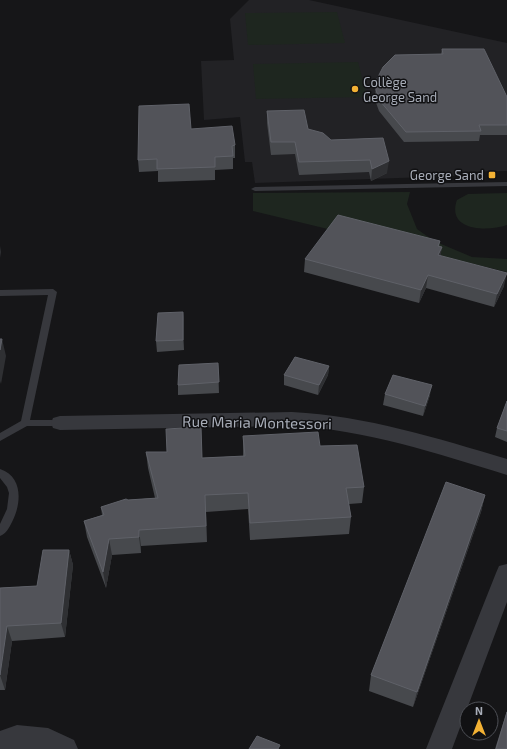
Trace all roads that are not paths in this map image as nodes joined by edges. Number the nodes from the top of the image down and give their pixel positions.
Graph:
1 (507, 184) edge
2 (255, 189) dead end
3 (0, 293) edge
4 (60, 422) joint
5 (25, 423) junction
6 (0, 437) edge
7 (507, 467) edge
8 (0, 473) edge
9 (0, 532) edge
10 (507, 573) edge
11 (0, 743) edge
12 (65, 749) edge
13 (439, 749) edge

1 - 2 lane
3 - 5 lane
4 - 5 lane, Rue Maria Montessori
4 - 7 street, Rue Maria Montessori
5 - 6 lane
8 - 9 lane
10 - 13 street
11 - 12 street

